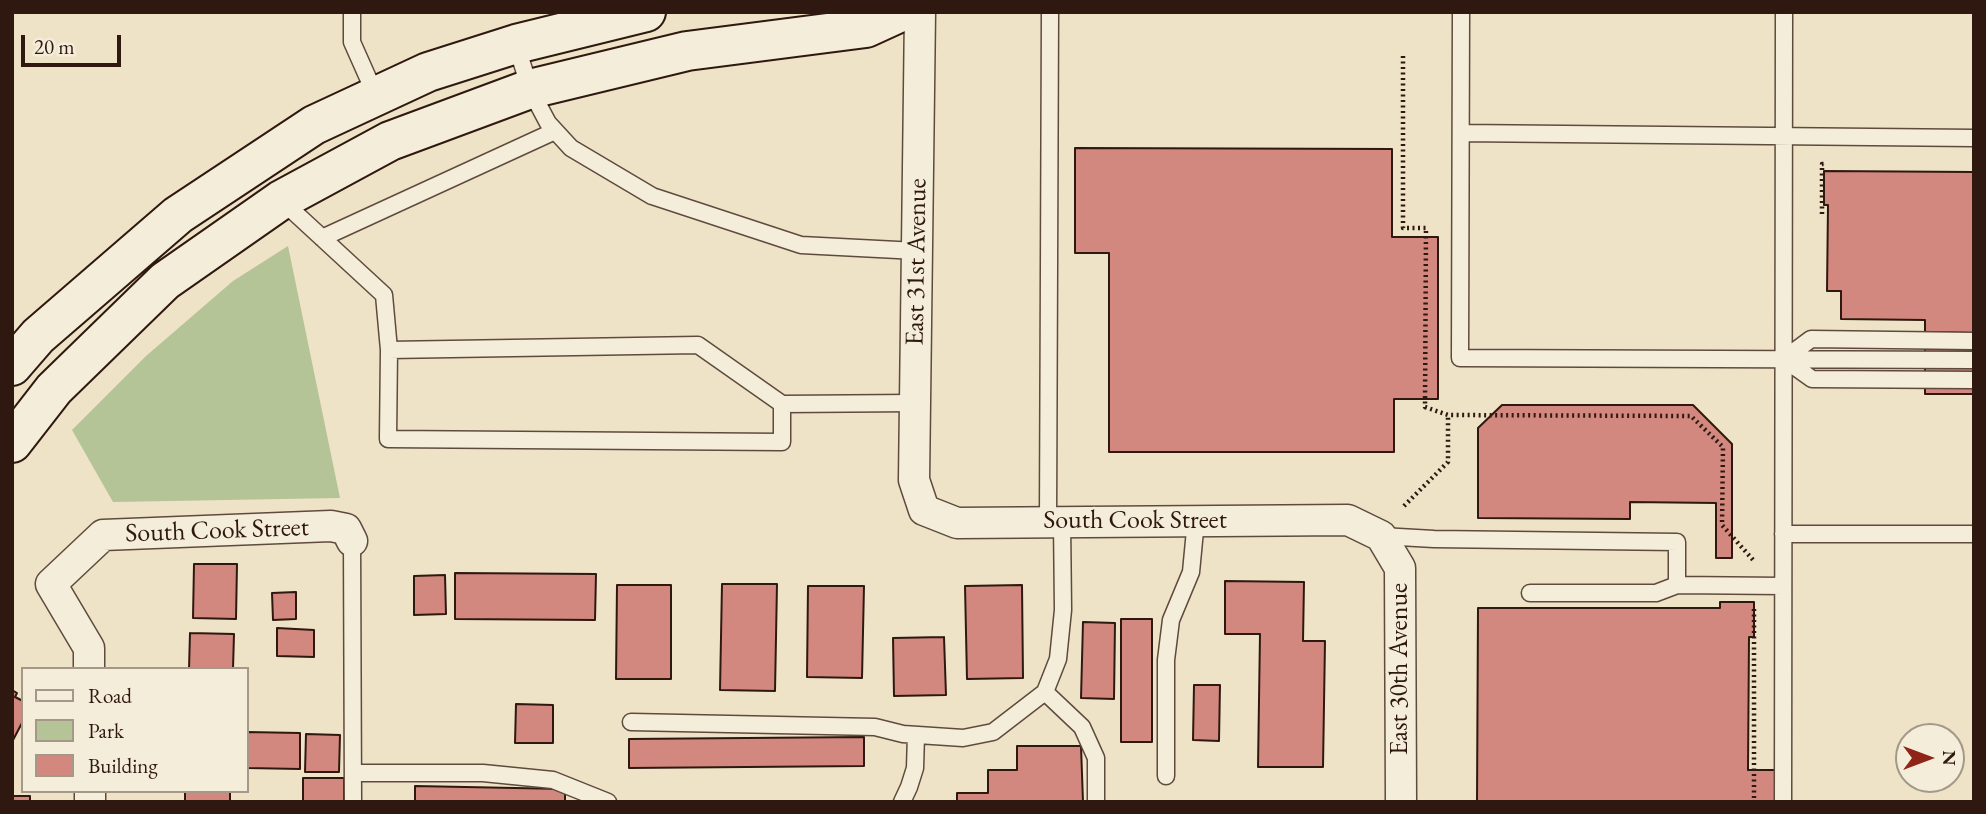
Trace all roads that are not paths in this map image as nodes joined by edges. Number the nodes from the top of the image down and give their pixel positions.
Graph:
1 (352, 12) edge
2 (646, 12) edge
3 (901, 12) edge
4 (920, 12) edge
5 (1050, 12) edge
6 (1461, 12) edge
7 (1784, 12) edge
8 (516, 44) junction
9 (530, 89) junction
10 (376, 96) junction
11 (555, 131) junction
12 (1461, 133) junction
13 (1784, 136) junction
14 (1974, 138) edge
15 (281, 200) junction
16 (322, 238) junction
17 (917, 251) junction
18 (1974, 341) edge
19 (389, 350) junction
20 (1784, 359) junction
21 (1974, 360) edge
22 (12, 366) edge
23 (1974, 380) edge
24 (915, 403) junction
25 (782, 404) junction
26 (12, 443) edge
27 (924, 510) joint
28 (1196, 520) junction
29 (1055, 521) junction
30 (1783, 534) junction
31 (1974, 534) edge
32 (1381, 536) junction
33 (352, 541) joint
34 (1677, 585) junction
35 (1783, 586) junction
36 (1530, 593) dead end
37 (89, 667) edge
38 (1045, 692) junction
39 (631, 722) dead end
40 (916, 735) junction
41 (353, 774) junction
42 (1166, 776) dead end
43 (353, 802) edge
44 (608, 802) edge
45 (901, 802) edge
46 (1096, 802) edge
47 (1401, 802) edge
48 (1783, 802) edge

1 - 10 lane
2 - 8 main road
3 - 9 main road
4 - 17 street, East 31st Avenue
5 - 29 lane
6 - 12 lane
7 - 13 lane
8 - 9 lane
8 - 10 main road
9 - 11 lane
9 - 15 main road
10 - 22 main road
11 - 16 lane
11 - 17 lane
12 - 13 lane
12 - 20 lane
13 - 14 lane
13 - 20 lane
15 - 16 lane
15 - 26 main road
16 - 19 lane
17 - 24 street, East 31st Avenue
18 - 20 lane
19 - 25 lane
19 - 25 lane
20 - 21 lane
20 - 23 lane
20 - 30 lane
24 - 25 lane
24 - 27 street, East 31st Avenue
27 - 29 street, South Cook Street
28 - 29 street, South Cook Street
28 - 32 street, South Cook Street
28 - 42 lane
29 - 38 lane
30 - 31 lane
30 - 35 lane
32 - 34 lane
32 - 47 street, East 30th Avenue
33 - 37 street, South Cook Street
33 - 41 lane
34 - 35 lane
34 - 36 lane
35 - 48 lane
38 - 40 lane
38 - 46 lane
39 - 40 lane
40 - 45 lane
41 - 43 lane
41 - 44 lane

